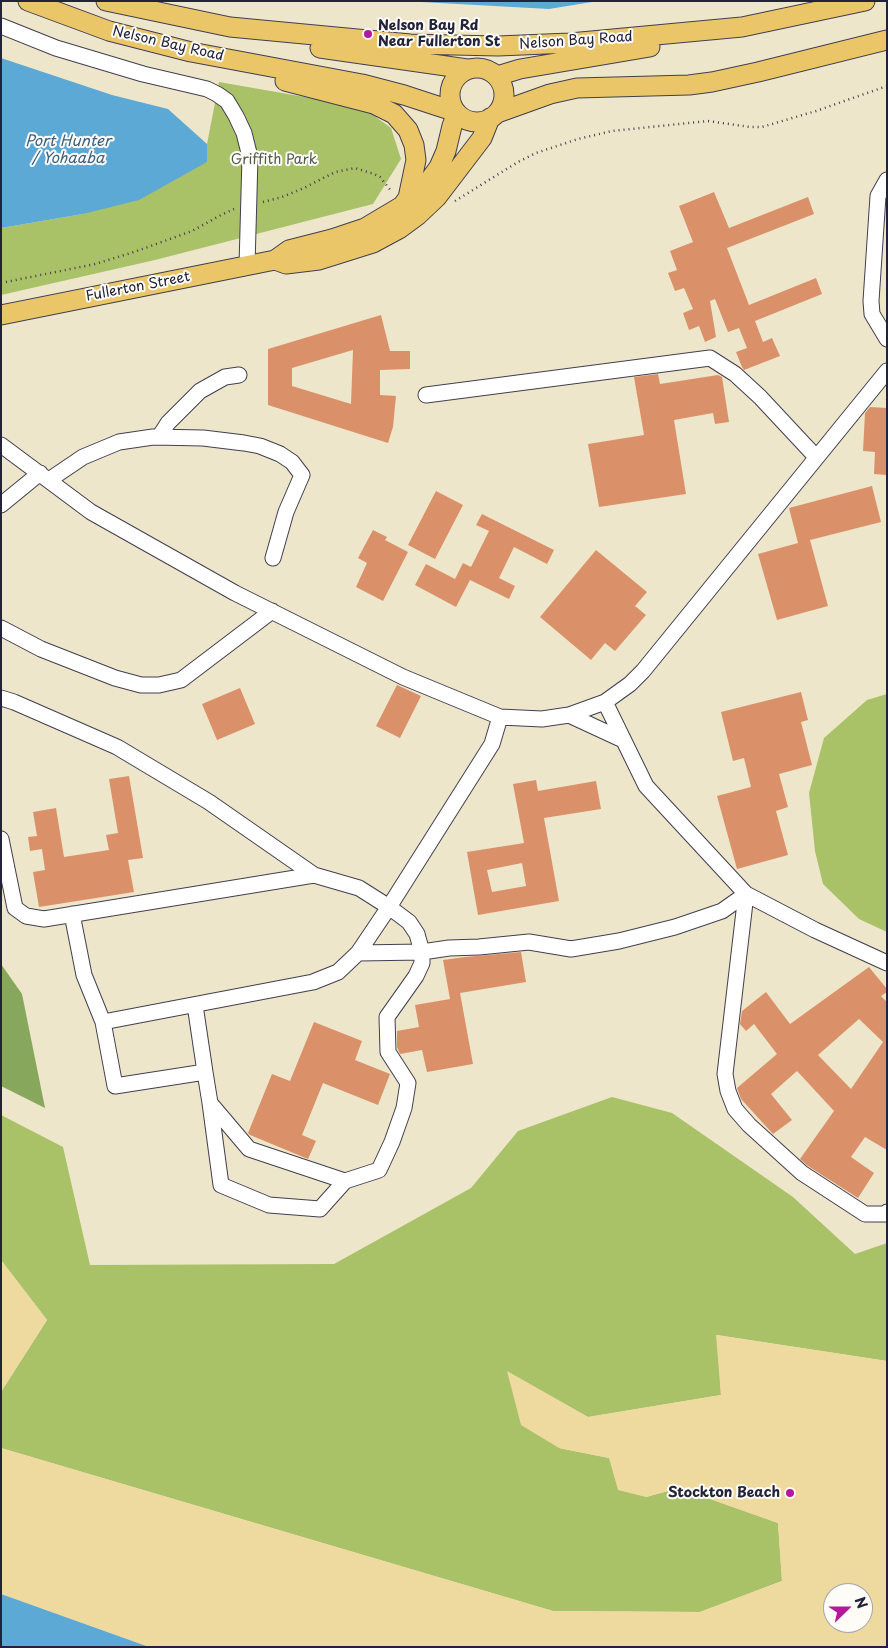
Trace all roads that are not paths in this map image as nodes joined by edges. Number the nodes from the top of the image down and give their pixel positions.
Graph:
1 (28, 1) edge
2 (106, 1) edge
3 (865, 1) edge
4 (1, 26) edge
5 (230, 27) junction
6 (742, 27) junction
7 (887, 40) edge
8 (191, 52) junction
9 (467, 69) junction
10 (497, 76) junction
11 (457, 112) junction
12 (493, 116) junction
13 (887, 180) edge
14 (400, 195) junction
15 (275, 260) junction
16 (247, 266) junction
17 (1, 315) edge
18 (887, 339) edge
19 (887, 371) edge
20 (239, 375) dead end
21 (426, 395) dead end
22 (159, 437) junction
23 (1, 445) edge
24 (816, 457) junction
25 (45, 477) junction
26 (1, 505) edge
27 (273, 558) dead end
28 (272, 611) junction
29 (1, 628) edge
30 (1, 698) edge
31 (604, 702) junction
32 (570, 715) junction
33 (500, 717) junction
34 (623, 740) junction
35 (1, 839) edge
36 (314, 875) junction
37 (746, 894) junction
38 (389, 907) junction
39 (72, 914) junction
40 (422, 952) junction
41 (358, 953) junction
42 (884, 962) edge
43 (887, 976) edge
44 (195, 1005) junction
45 (103, 1022) junction
46 (205, 1072) junction
47 (210, 1103) junction
48 (345, 1181) junction
49 (887, 1212) edge

1 - 8 main road, Nelson Bay Road
2 - 5 main road, Nelson Bay Road
3 - 6 main road, Nelson Bay Road
4 - 16 lane
5 - 6 main road, Nelson Bay Road
5 - 9 main road
6 - 10 main road
7 - 12 main road
8 - 11 main road, Nelson Bay Road
8 - 14 main road
9 - 10 main road
9 - 11 main road
10 - 12 main road
11 - 12 main road
11 - 14 main road, Fullerton Street
12 - 15 main road, Fullerton Street
13 - 18 lane
14 - 15 main road, Fullerton Street
15 - 16 main road, Fullerton Street
16 - 17 main road, Fullerton Street
19 - 24 lane
20 - 22 lane
21 - 24 lane
22 - 25 lane
22 - 27 lane
23 - 25 lane
24 - 31 lane
25 - 26 lane
25 - 28 lane
28 - 29 lane
28 - 33 lane
30 - 36 lane
31 - 32 lane
31 - 34 lane
32 - 33 lane
32 - 34 lane
33 - 38 lane
34 - 37 lane
35 - 39 lane
36 - 38 lane
36 - 39 lane
37 - 40 lane
37 - 42 lane
37 - 49 lane
38 - 40 lane
38 - 41 lane
39 - 45 lane
40 - 41 lane
40 - 48 lane
41 - 44 lane
42 - 43 lane
44 - 45 lane
44 - 46 lane
45 - 46 lane
46 - 47 lane
47 - 48 lane
47 - 48 lane

